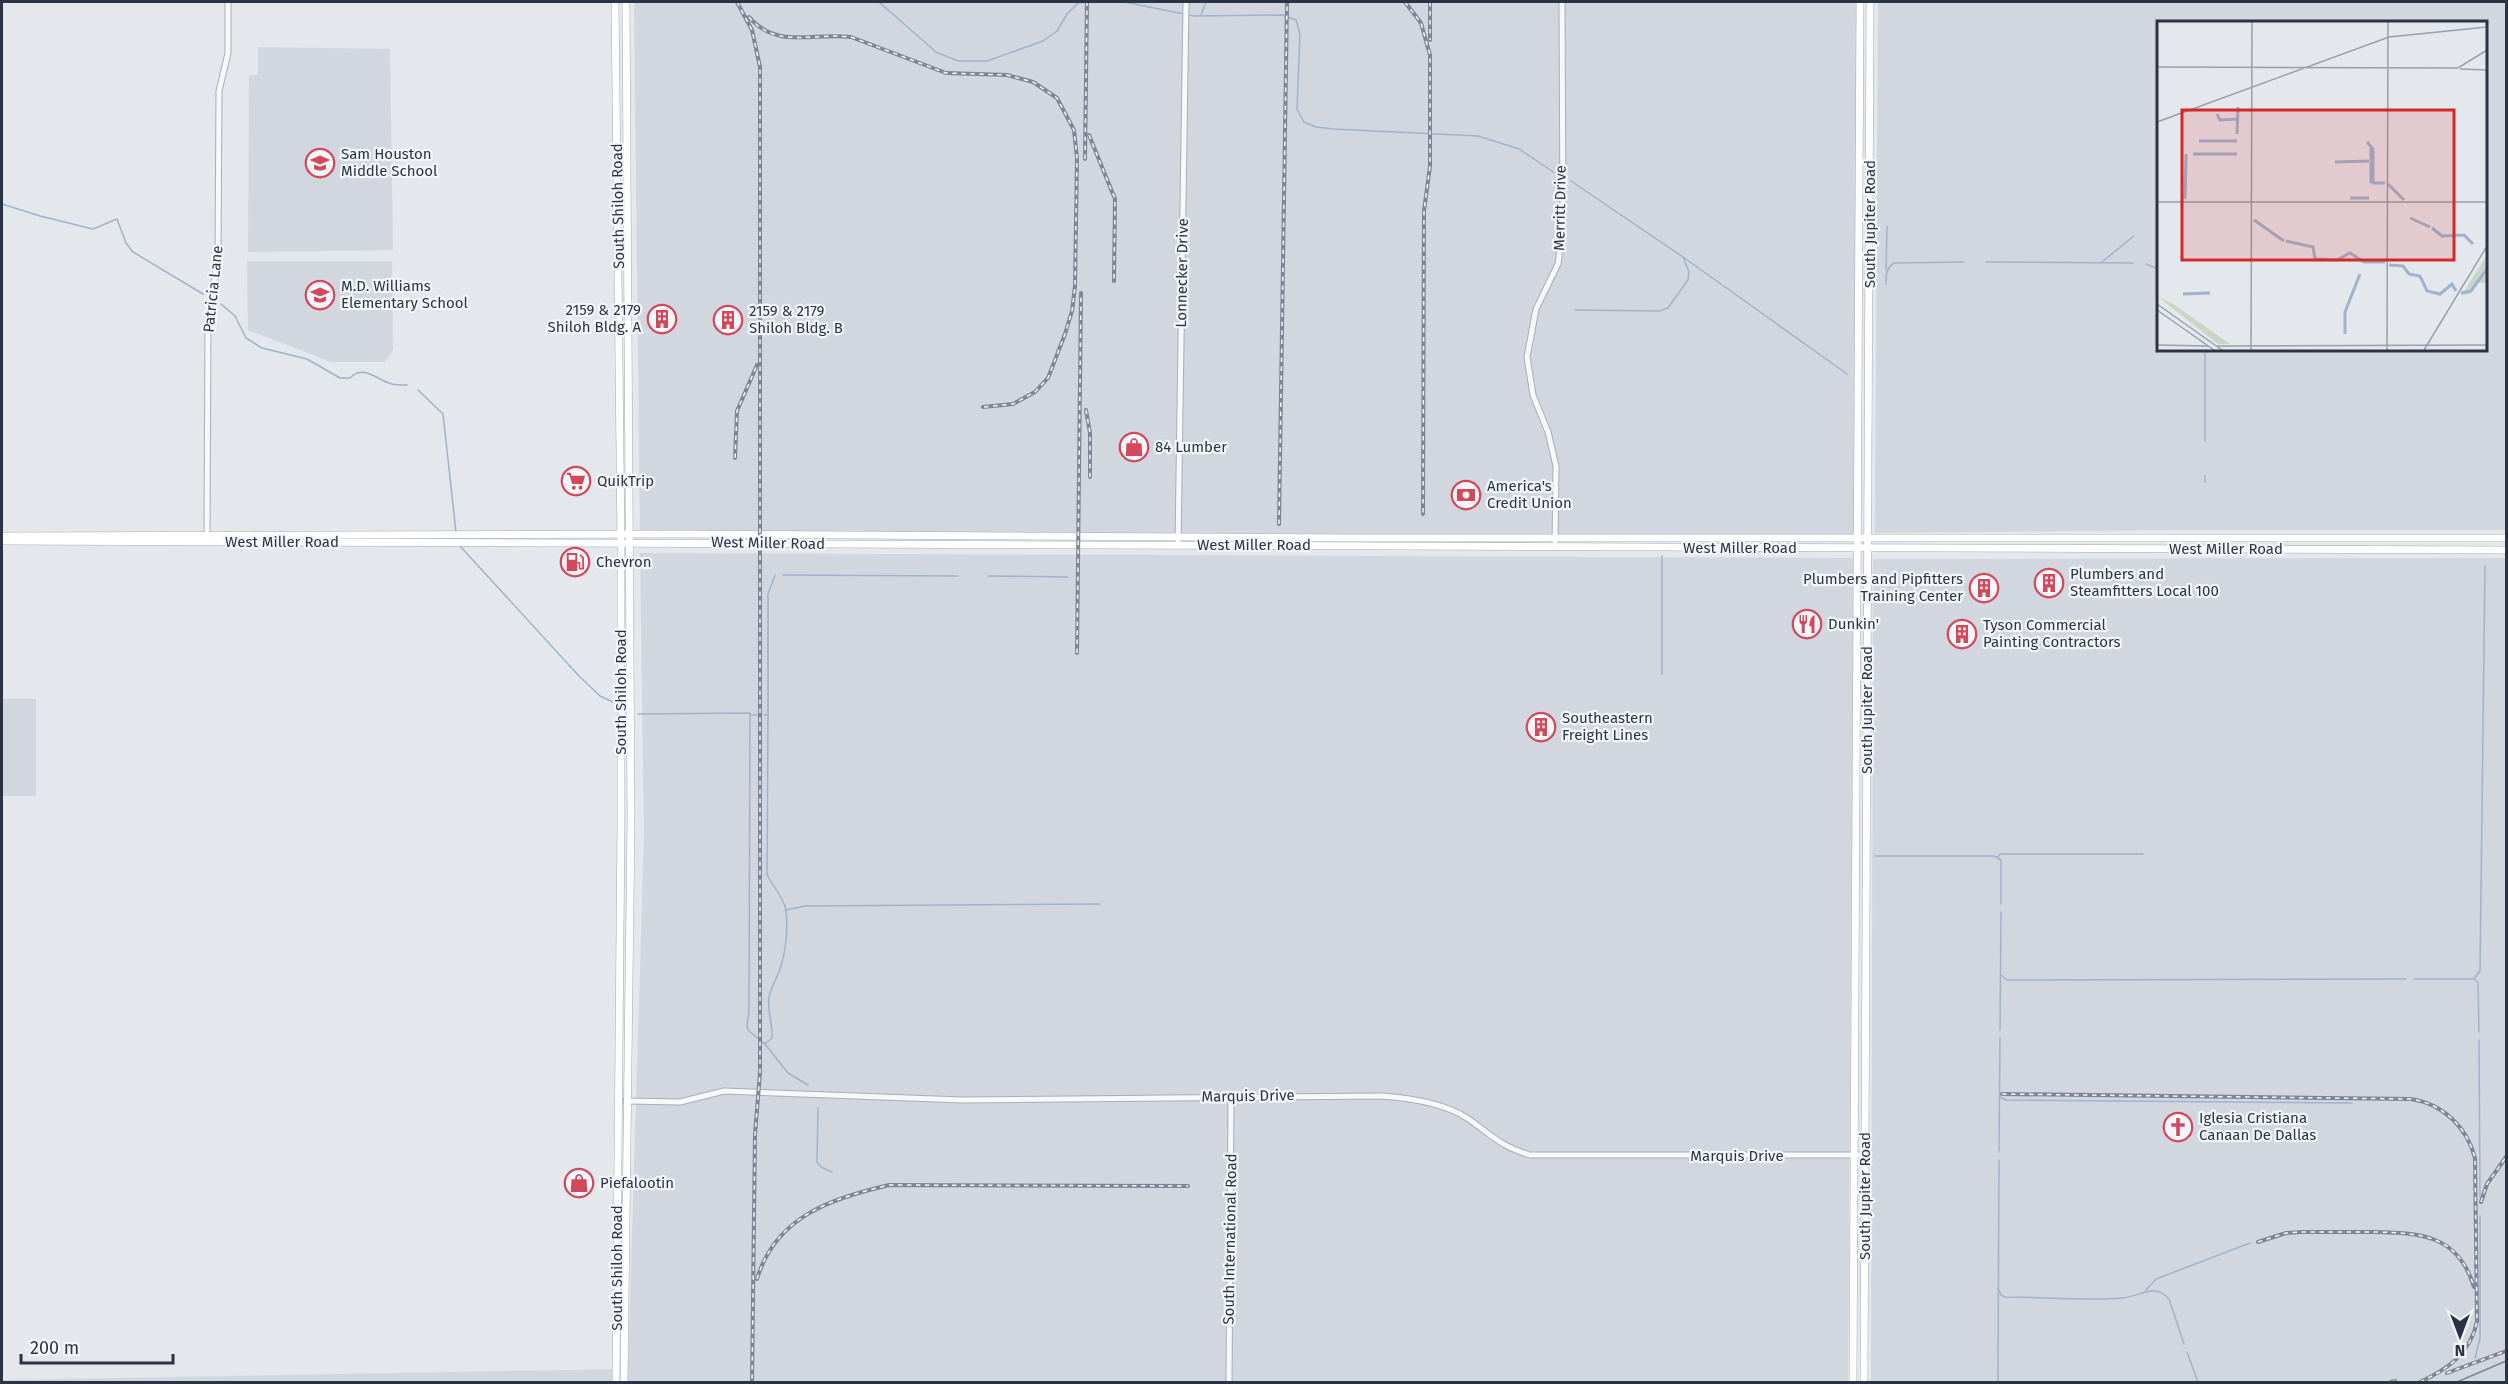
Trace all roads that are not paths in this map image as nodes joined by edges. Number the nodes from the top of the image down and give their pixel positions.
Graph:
1 (228, 2) edge
2 (615, 2) edge
3 (626, 2) edge
4 (1186, 2) edge
5 (1562, 2) edge
6 (1860, 2) edge
7 (1870, 2) edge
8 (1859, 213) junction
9 (1870, 213) junction
10 (625, 534) junction
11 (2, 536) edge
12 (1178, 536) junction
13 (1556, 538) junction
14 (2000, 538) junction
15 (2411, 538) junction
16 (207, 539) junction
17 (1857, 539) junction
18 (1867, 539) junction
19 (2, 541) edge
20 (625, 544) junction
21 (1178, 545) junction
22 (2506, 545) edge
23 (1555, 547) junction
24 (1857, 549) junction
25 (1867, 549) junction
26 (2000, 549) junction
27 (2411, 550) junction
28 (1867, 842) junction
29 (1855, 843) junction
30 (1854, 968) junction
31 (1866, 968) junction
32 (1231, 1096) junction
33 (618, 1101) junction
34 (628, 1101) junction
35 (1865, 1155) junction
36 (1854, 1156) junction
37 (1853, 1286) junction
38 (1864, 1286) junction
39 (616, 1383) edge
40 (624, 1383) edge
41 (1228, 1383) edge
42 (1852, 1383) edge
43 (1864, 1383) edge

1 - 16 street, Patricia Lane
2 - 10 main road, South Shiloh Road
3 - 10 main road, South Shiloh Road
4 - 12 street, Lonnecker Drive
5 - 13 street, Merritt Drive
6 - 8 main road, South Jupiter Road
7 - 9 main road, South Jupiter Road
8 - 9 main road
8 - 17 main road, South Jupiter Road
9 - 18 main road, South Jupiter Road
10 - 12 main road, West Miller Road
10 - 16 main road, West Miller Road
10 - 20 main road, South Shiloh Road
11 - 16 main road, West Miller Road
12 - 13 main road, West Miller Road
12 - 21 street, Lonnecker Drive
13 - 17 main road, West Miller Road
13 - 23 street, Merritt Drive
14 - 15 main road, West Miller Road
14 - 18 main road, West Miller Road
14 - 26 main road
15 - 22 main road, West Miller Road
15 - 27 main road
16 - 19 main road, West Miller Road
16 - 20 main road, West Miller Road
17 - 18 main road, West Miller Road
17 - 24 main road, South Jupiter Road
18 - 25 main road, South Jupiter Road
20 - 21 main road, West Miller Road
20 - 33 main road, South Shiloh Road
20 - 34 main road, South Shiloh Road
21 - 23 main road, West Miller Road
22 - 27 main road, West Miller Road
23 - 24 main road, West Miller Road
24 - 25 main road, West Miller Road
24 - 29 main road, South Jupiter Road
25 - 26 main road, West Miller Road
25 - 28 main road, South Jupiter Road
26 - 27 main road, West Miller Road
28 - 29 main road
28 - 31 main road, South Jupiter Road
29 - 30 main road, South Jupiter Road
30 - 31 main road
30 - 36 main road, South Jupiter Road
31 - 35 main road, South Jupiter Road
32 - 34 street, Marquis Drive
32 - 36 street, Marquis Drive
32 - 41 street, South International Road
33 - 34 street, Marquis Drive
33 - 39 main road, South Shiloh Road
34 - 40 main road, South Shiloh Road
35 - 36 street, Marquis Drive
35 - 38 main road, South Jupiter Road
36 - 37 main road, South Jupiter Road
37 - 38 main road
37 - 42 main road, South Jupiter Road
38 - 43 main road, South Jupiter Road

